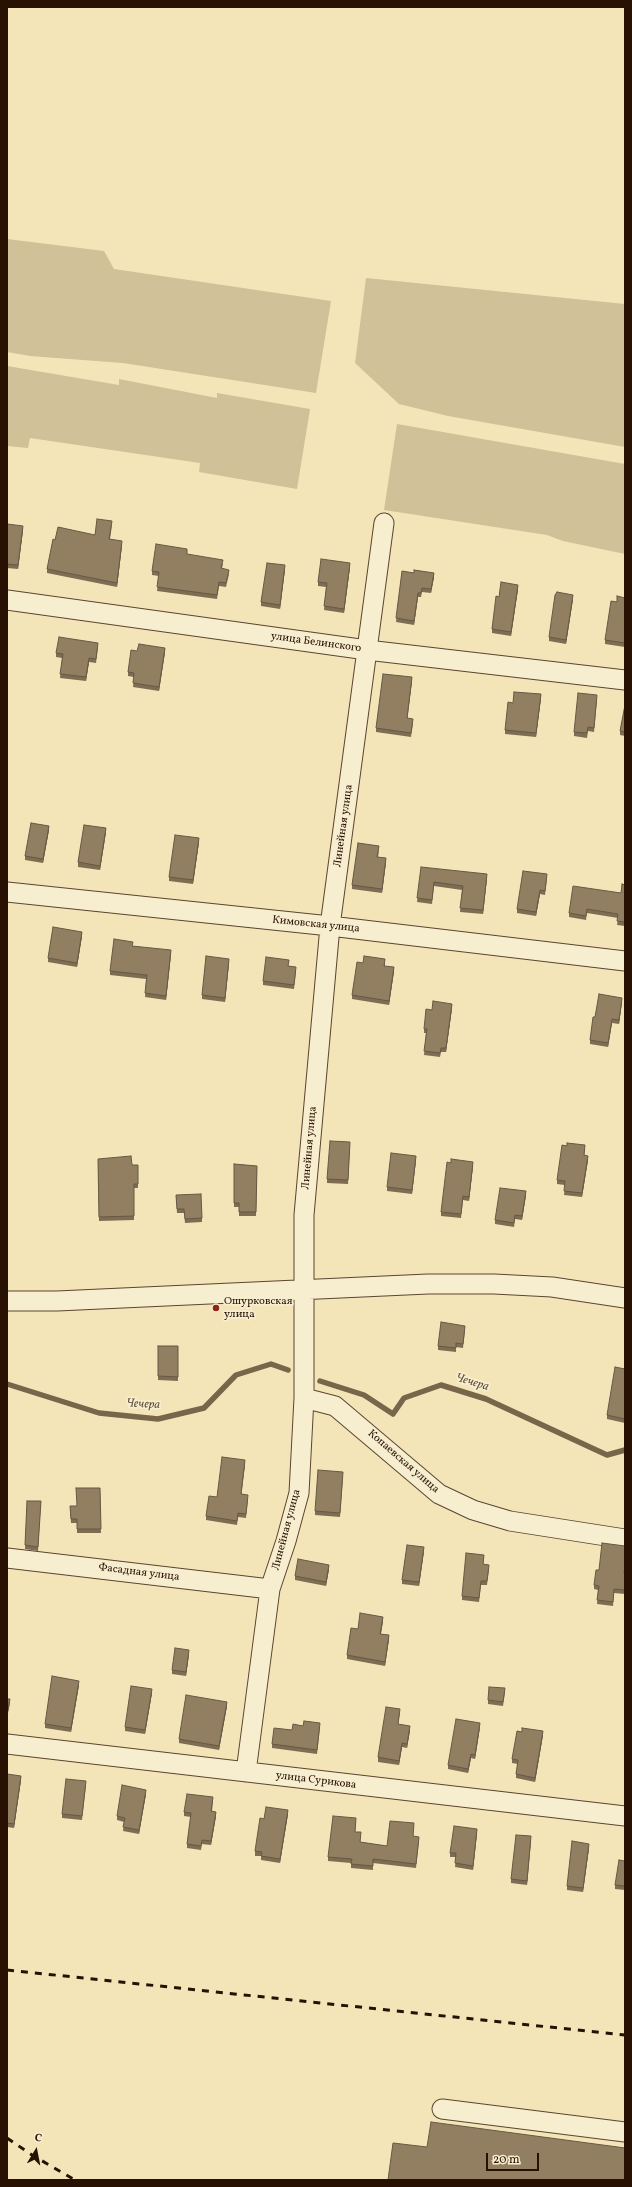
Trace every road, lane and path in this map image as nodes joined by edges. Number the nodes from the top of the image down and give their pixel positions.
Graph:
1 (384, 522) dead end
2 (7, 600) edge
3 (367, 650) junction
4 (625, 680) edge
5 (7, 892) edge
6 (330, 926) junction
7 (625, 961) edge
8 (303, 1290) junction
9 (625, 1298) edge
10 (7, 1301) edge
11 (304, 1398) junction
12 (625, 1539) edge
13 (7, 1558) edge
14 (270, 1589) junction
15 (7, 1744) edge
16 (246, 1772) junction
17 (625, 1816) edge
18 (442, 2109) dead end
19 (625, 2132) edge

1 - 3 street, Линейная улица
2 - 3 street, улица Белинского
3 - 4 street, улица Белинского
3 - 6 street, Линейная улица
5 - 6 street, Кимовская улица
6 - 7 street, Кимовская улица
6 - 8 street, Линейная улица
8 - 9 street
8 - 10 street
8 - 11 street, Линейная улица
11 - 12 street, Копаевская улица
11 - 14 street, Линейная улица
13 - 14 street, Фасадная улица
14 - 16 street, Линейная улица
15 - 16 street, улица Сурикова
16 - 17 street, улица Сурикова
18 - 19 street

